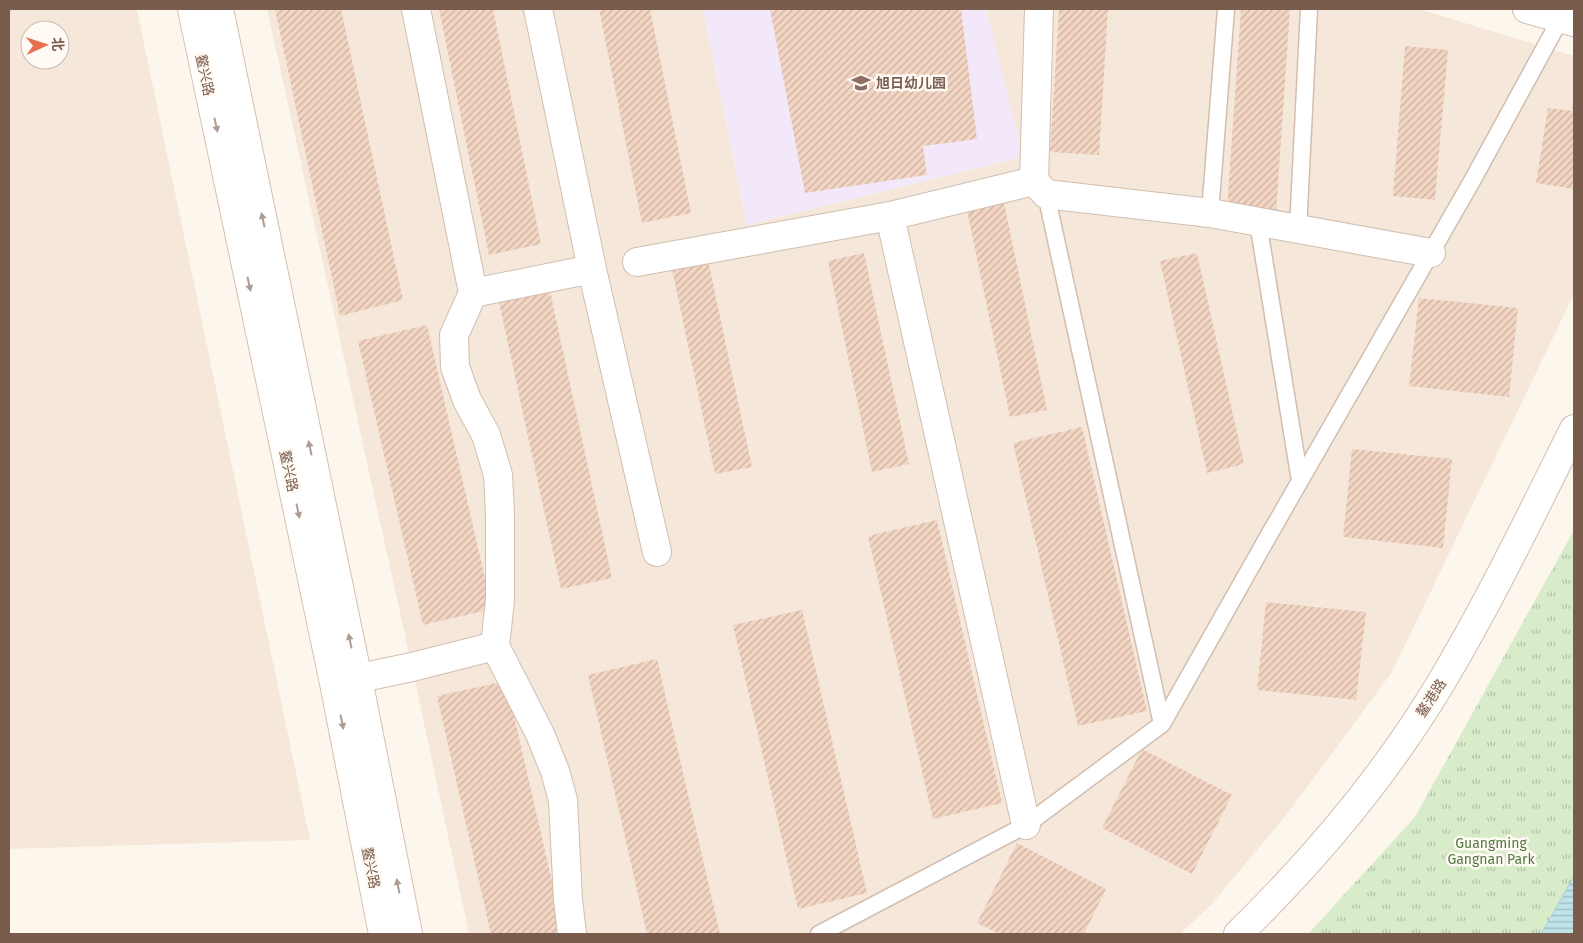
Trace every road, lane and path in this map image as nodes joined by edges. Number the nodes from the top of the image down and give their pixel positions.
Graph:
1 (192, 9) edge
2 (220, 9) edge
3 (416, 9) edge
4 (538, 9) edge
5 (1039, 9) edge
6 (1226, 9) edge
7 (1309, 9) edge
8 (1527, 9) edge
9 (1568, 20) edge
10 (1040, 188) junction
11 (1210, 213) junction
12 (890, 216) junction
13 (1258, 222) junction
14 (1298, 229) junction
15 (1431, 253) junction
16 (637, 262) dead end
17 (592, 269) junction
18 (473, 292) junction
19 (1574, 429) edge
20 (1300, 481) junction
21 (657, 552) dead end
22 (495, 646) junction
23 (346, 681) junction
24 (1162, 724) junction
25 (1026, 825) junction
26 (383, 934) edge
27 (408, 934) edge
28 (572, 934) edge
29 (819, 934) edge
30 (1238, 934) edge

1 -> 23 street, 鳌兴路
23 -> 2 street, 鳌兴路
3 - 18 street
4 - 17 street
5 - 10 street
6 - 11 lane
7 - 14 lane
8 - 9 street
9 - 15 lane
10 - 11 street
10 - 12 street
10 - 24 lane
11 - 13 street
12 - 16 street
12 - 25 street
13 - 14 street
13 - 20 lane
14 - 15 street
15 - 20 lane
17 - 18 street
17 - 21 street
18 - 22 street
19 - 30 street, 鳌港路
20 - 24 lane
22 - 23 street
22 - 28 street
23 -> 26 street, 鳌兴路
27 -> 23 street, 鳌兴路
24 - 25 lane
25 - 29 lane

